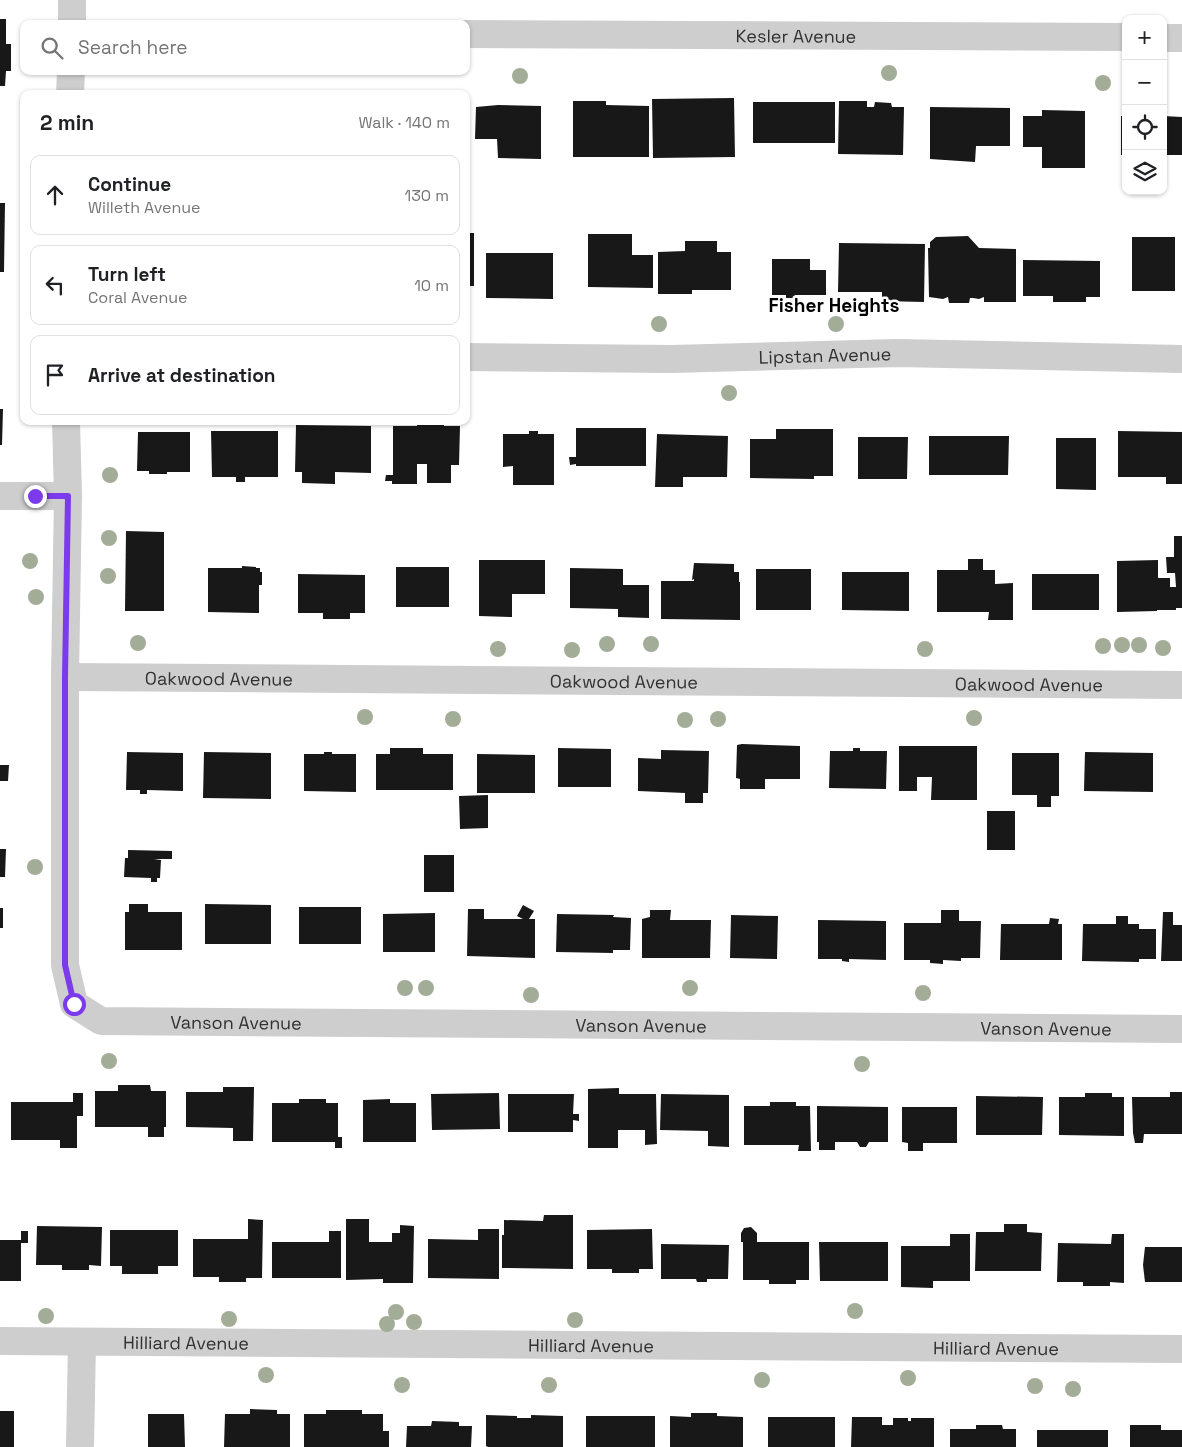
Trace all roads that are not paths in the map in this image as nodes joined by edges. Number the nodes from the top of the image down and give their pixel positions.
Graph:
1 (72, 0) edge
2 (72, 20) edge
3 (470, 34) edge
4 (1122, 37) edge
5 (1167, 38) edge
6 (1182, 38) edge
7 (71, 75) edge
8 (70, 90) edge
9 (470, 357) edge
10 (1182, 359) edge
11 (66, 425) edge
12 (0, 496) edge
13 (68, 496) junction
14 (65, 677) junction
15 (1182, 686) edge
16 (1182, 1029) edge
17 (0, 1341) edge
18 (82, 1342) junction
19 (1182, 1349) edge
20 (80, 1447) edge

1 - 2 street
3 - 4 street, Kesler Avenue
5 - 6 street
7 - 8 street
9 - 10 street, Lipstan Avenue
11 - 13 street
12 - 13 street
13 - 14 street
14 - 15 street, Oakwood Avenue
14 - 16 street, Vanson Avenue
17 - 18 street, Hilliard Avenue
18 - 19 street, Hilliard Avenue
18 - 20 street

